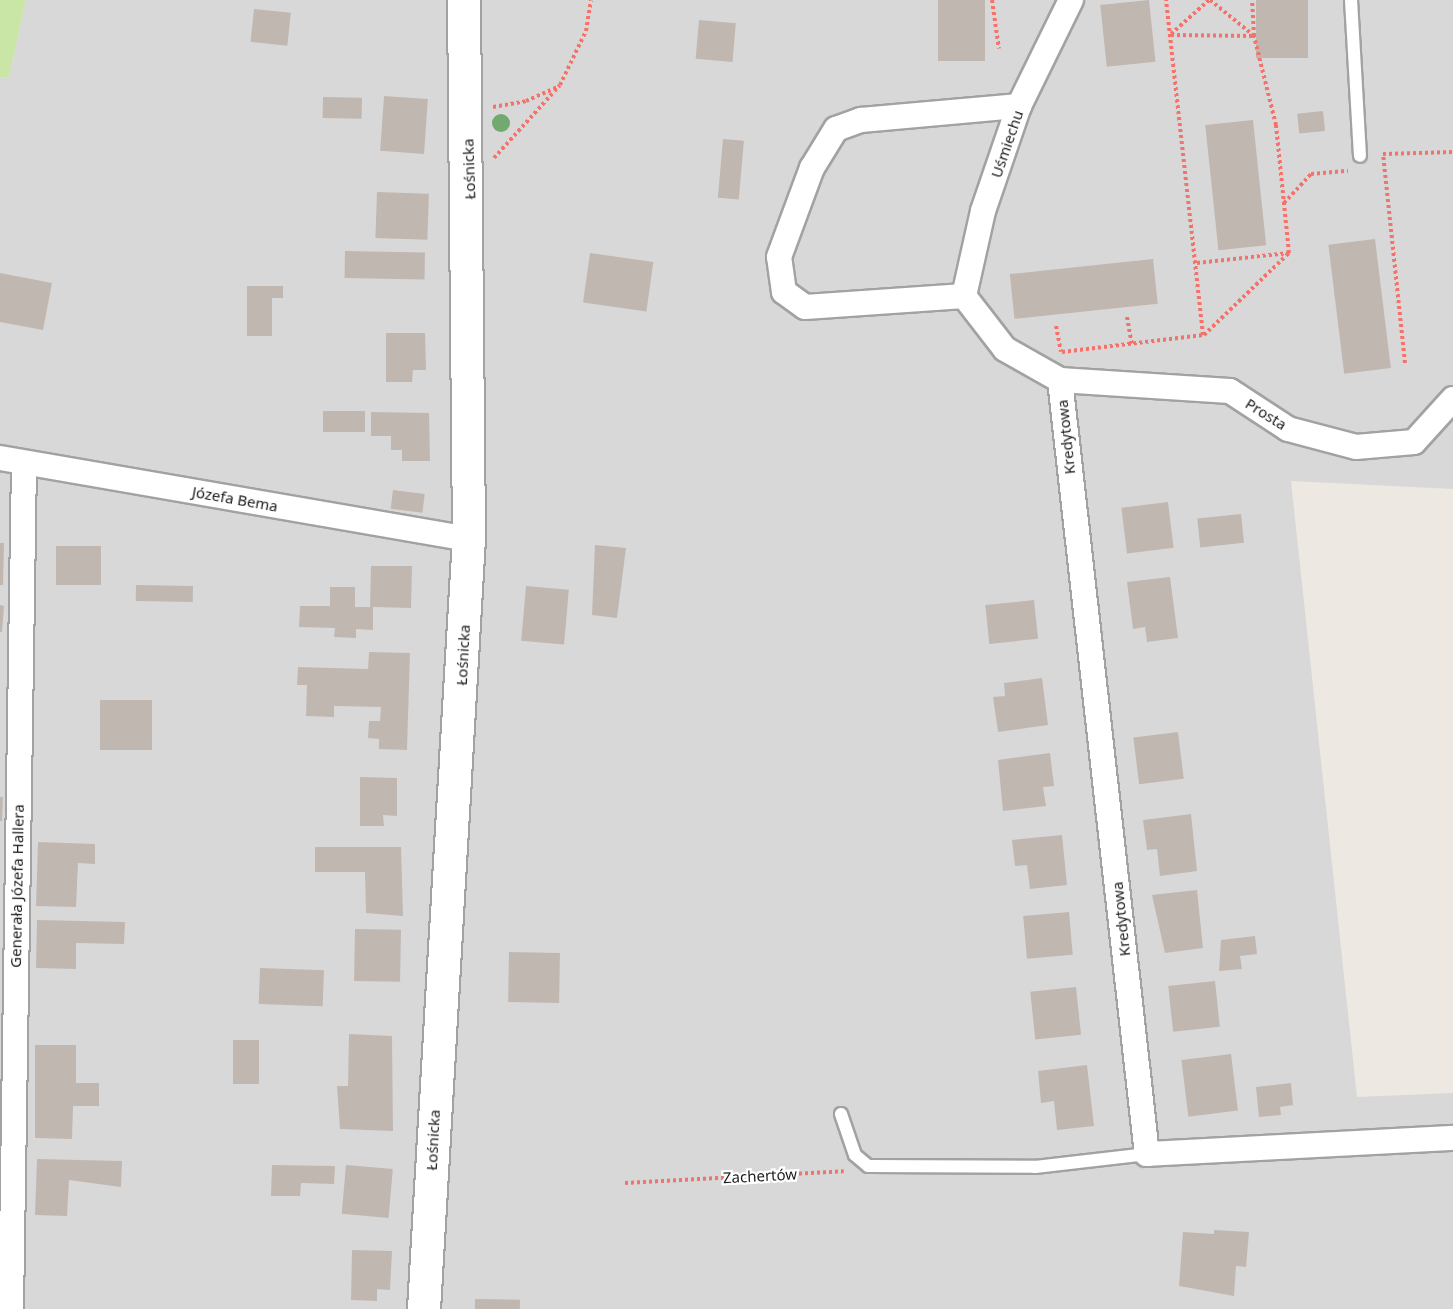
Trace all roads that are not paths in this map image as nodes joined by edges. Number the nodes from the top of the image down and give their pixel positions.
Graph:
1 (464, 0) edge
2 (1071, 0) edge
3 (1351, 0) edge
4 (1019, 106) junction
5 (1360, 156) dead end
6 (964, 296) junction
7 (1060, 380) junction
8 (1453, 399) edge
9 (0, 458) edge
10 (24, 463) junction
11 (470, 539) junction
12 (841, 1114) dead end
13 (1453, 1138) edge
14 (1147, 1154) junction
15 (11, 1309) edge
16 (424, 1309) edge

1 - 11 street, Łośnicka
2 - 4 street, Uśmiechu
3 - 5 lane
4 - 6 street, Uśmiechu
4 - 6 street
6 - 7 street
7 - 8 street, Prosta
7 - 14 street, Kredytowa
9 - 10 street, Józefa Bema
10 - 11 street, Józefa Bema
10 - 15 street, Generała Józefa Hallera
11 - 16 street, Łośnicka
12 - 14 lane
13 - 14 street

